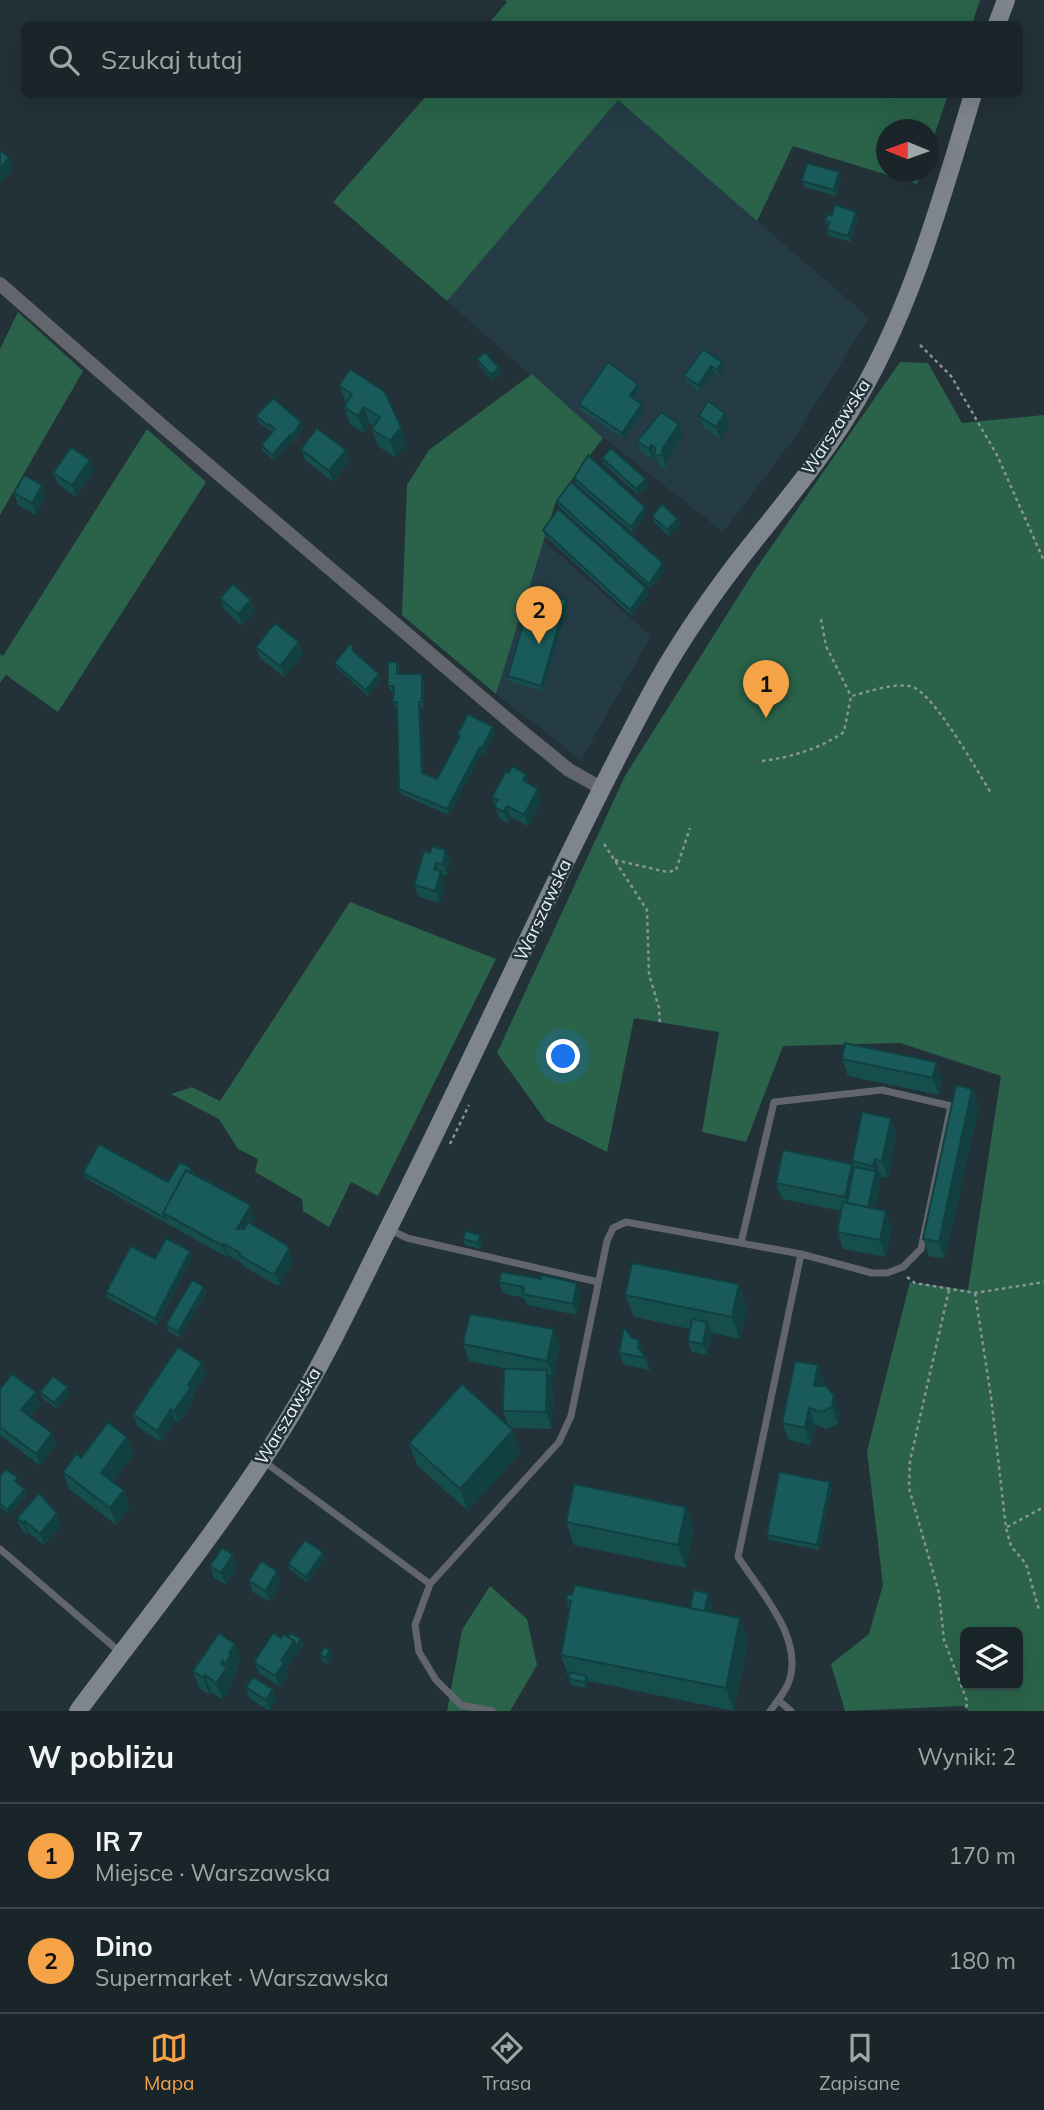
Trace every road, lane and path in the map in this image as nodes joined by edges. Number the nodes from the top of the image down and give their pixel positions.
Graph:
1 (1006, 0) edge
2 (998, 21) edge
3 (972, 98) edge
4 (0, 284) edge
5 (920, 345) dead end
6 (1043, 558) edge
7 (821, 619) dead end
8 (851, 696) junction
9 (762, 761) dead end
10 (603, 789) junction
11 (991, 793) dead end
12 (690, 828) dead end
13 (604, 844) dead end
14 (615, 860) junction
15 (660, 1025) dead end
16 (388, 1229) junction
17 (741, 1243) junction
18 (801, 1254) junction
19 (903, 1267) junction
20 (598, 1282) junction
21 (1044, 1282) edge
22 (949, 1290) junction
23 (975, 1293) junction
24 (262, 1460) junction
25 (1044, 1507) edge
26 (1006, 1528) junction
27 (0, 1549) edge
28 (430, 1584) junction
29 (1039, 1610) dead end
30 (121, 1653) junction
31 (778, 1699) junction
32 (78, 1711) edge
33 (492, 1711) edge
34 (770, 1711) edge
35 (791, 1711) edge
36 (966, 1711) edge

1 - 2 main road
3 - 10 main road, Warszawska
4 - 10 street
5 - 6 path
7 - 8 path
8 - 9 path
8 - 11 path
10 - 16 main road, Warszawska
12 - 14 path
13 - 14 path
14 - 15 path
16 - 20 lane
16 - 24 main road, Warszawska
17 - 18 lane
17 - 19 lane
17 - 20 lane
18 - 19 lane
18 - 31 lane
19 - 22 path
20 - 28 lane
21 - 23 path
22 - 23 path
22 - 36 path
23 - 26 path
24 - 28 lane
24 - 30 main road, Warszawska
25 - 26 path
26 - 29 path
27 - 30 lane
28 - 33 lane
30 - 32 main road, Warszawska
31 - 34 lane
31 - 35 lane

